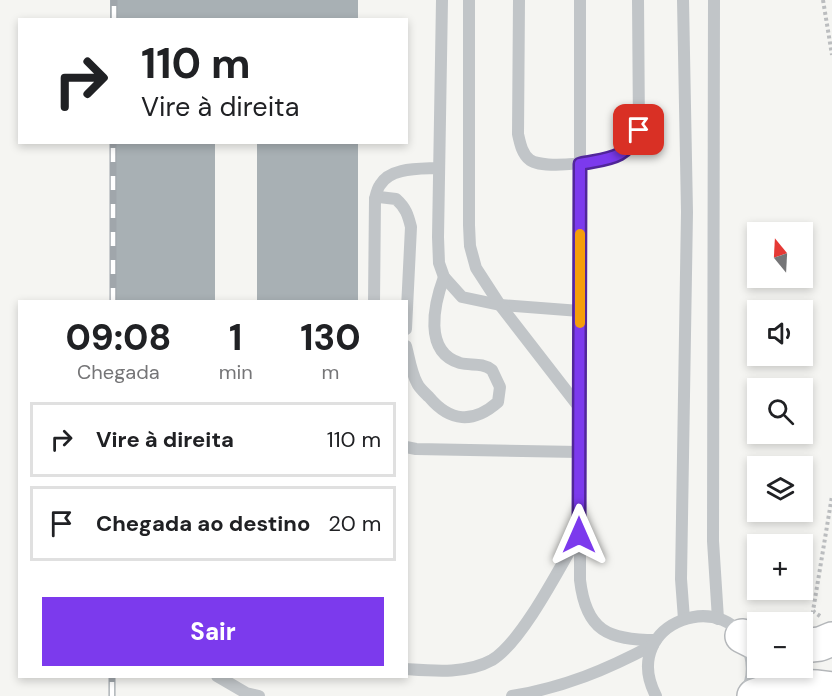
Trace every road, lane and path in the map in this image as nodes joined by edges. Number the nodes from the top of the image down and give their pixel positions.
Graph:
1 (442, 0) edge
2 (469, 0) edge
3 (519, 0) edge
4 (580, 0) edge
5 (638, 0) edge
6 (683, 0) edge
7 (714, 0) edge
8 (823, 0) edge
9 (832, 55) edge
10 (580, 164) junction
11 (438, 168) junction
12 (375, 199) junction
13 (444, 277) junction
14 (374, 300) edge
15 (407, 300) edge
16 (500, 305) junction
17 (580, 311) junction
18 (408, 353) edge
19 (579, 407) junction
20 (408, 447) edge
21 (579, 452) junction
22 (832, 496) edge
23 (579, 535) junction
24 (684, 619) junction
25 (827, 628) edge
26 (739, 633) edge
27 (654, 642) junction
28 (813, 645) edge
29 (408, 669) edge
30 (220, 678) edge
31 (832, 689) edge
32 (259, 696) edge
33 (512, 696) edge
34 (656, 696) edge
35 (743, 696) edge
36 (754, 696) edge

1 - 11 lane
2 - 16 lane
3 - 10 lane
4 - 10 lane
5 - 10 lane
6 - 24 lane
7 - 26 lane
8 - 9 path
10 - 17 lane
11 - 12 lane
11 - 13 lane
12 - 14 lane
12 - 15 lane
13 - 16 lane
13 - 18 lane
16 - 17 lane
16 - 19 lane
17 - 19 lane
19 - 21 lane
20 - 21 lane
21 - 23 lane
22 - 25 path
23 - 27 lane
23 - 29 lane
24 - 26 lane
24 - 27 lane
25 - 28 highway
26 - 35 lane
27 - 33 lane
27 - 34 lane
30 - 32 lane
31 - 36 highway

